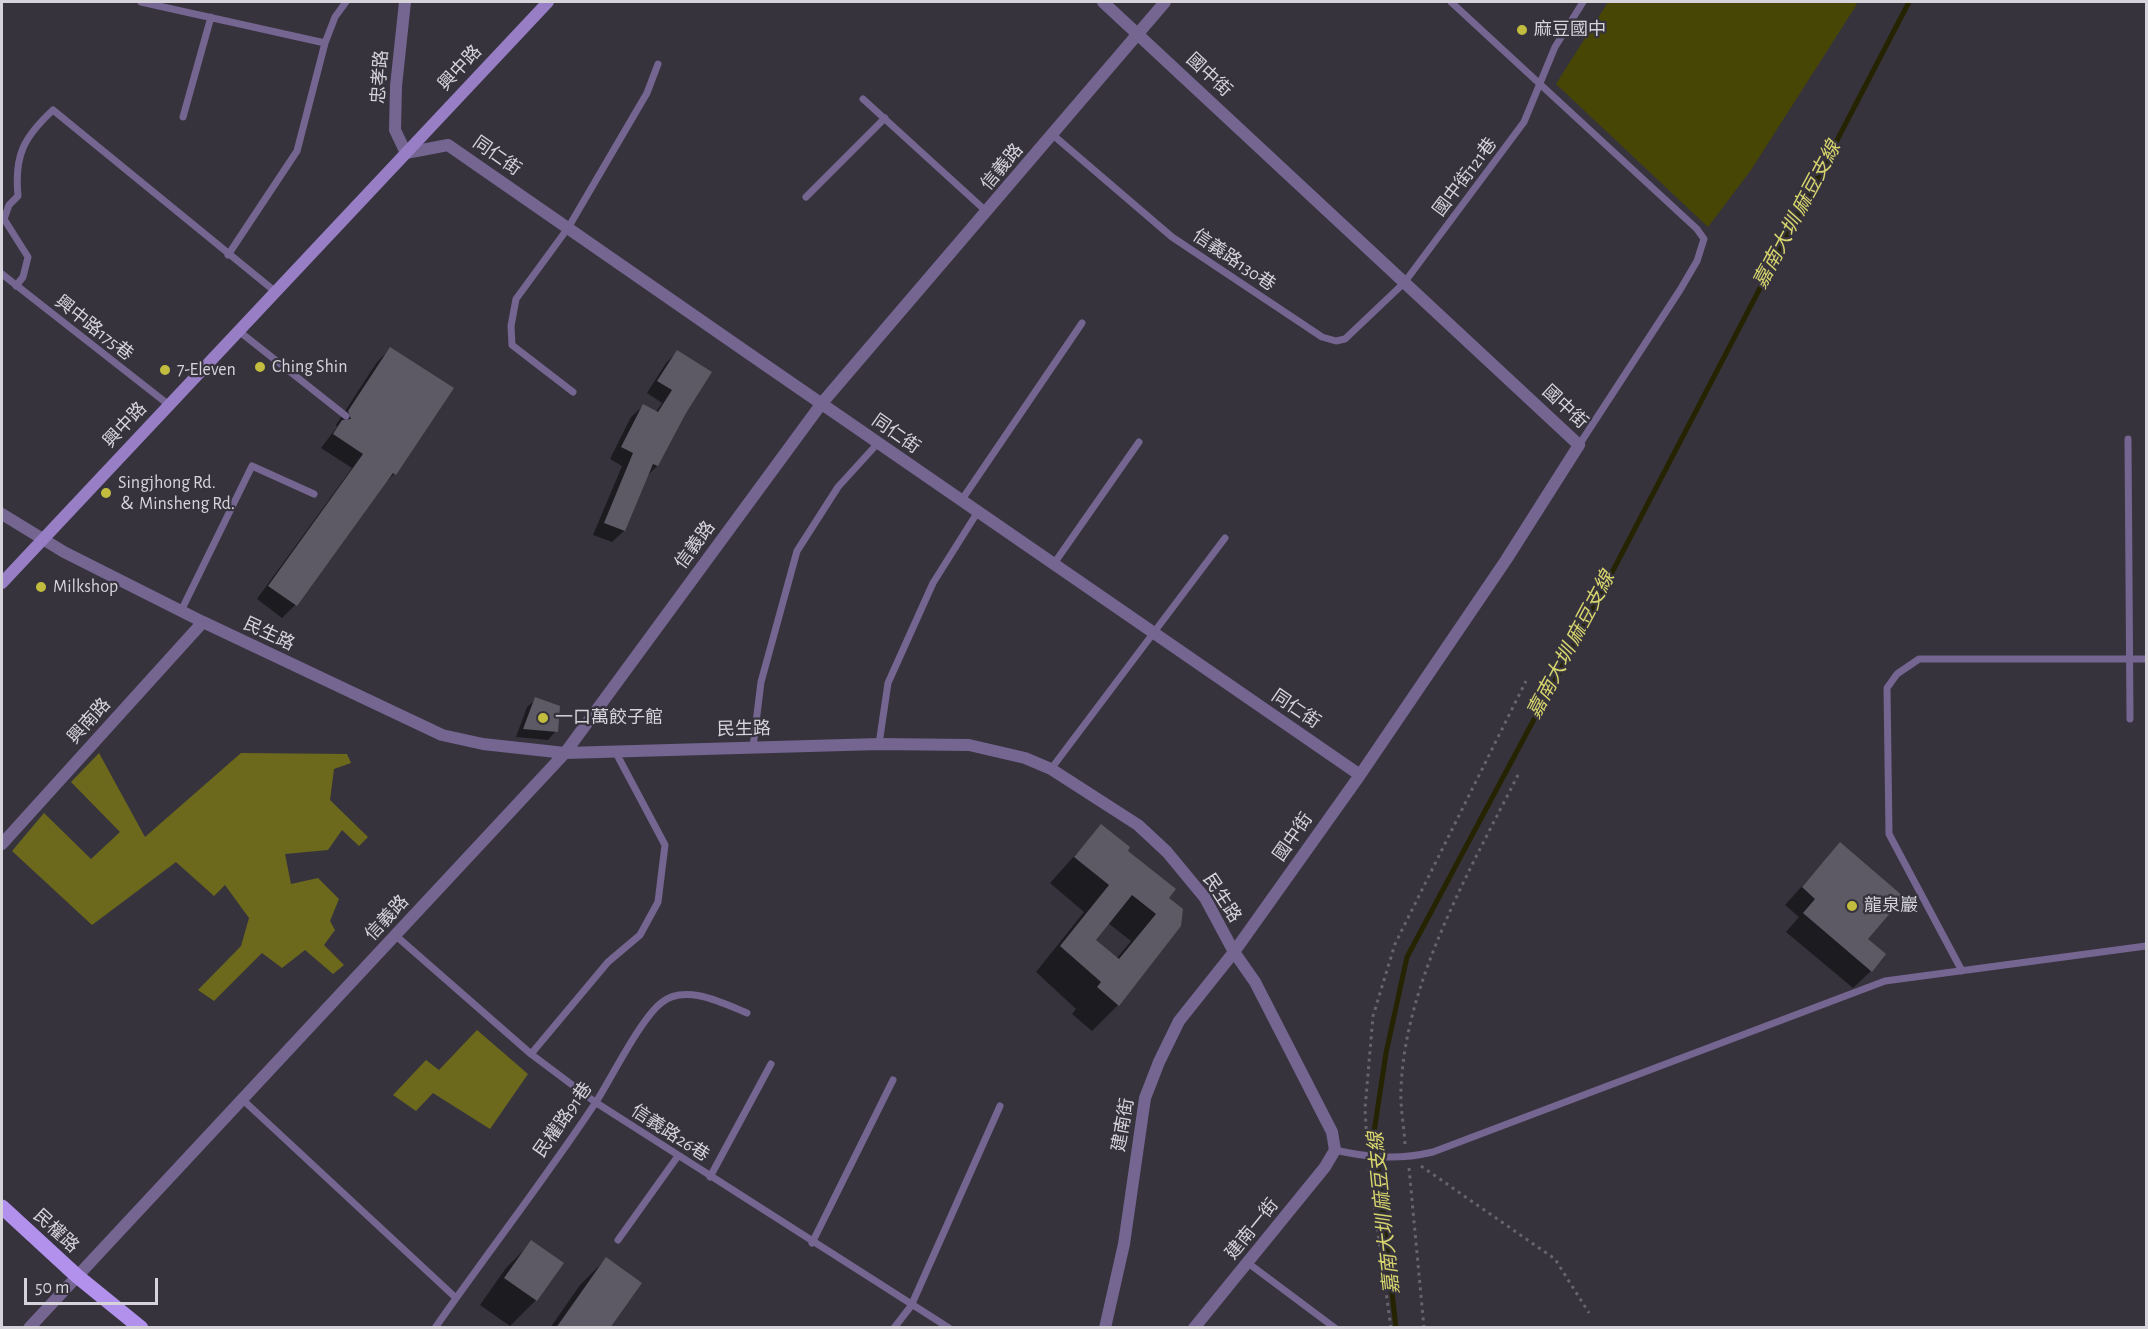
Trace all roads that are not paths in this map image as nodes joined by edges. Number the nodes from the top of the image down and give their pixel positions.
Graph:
1 (141, 2) edge
2 (346, 2) edge
3 (405, 2) edge
4 (548, 2) edge
5 (1104, 2) edge
6 (1165, 2) edge
7 (1451, 2) edge
8 (1583, 2) edge
9 (211, 17) junction
10 (1137, 33) junction
11 (325, 43) junction
12 (658, 64) dead end
13 (1539, 84) junction
14 (863, 99) dead end
15 (183, 117) dead end
16 (885, 118) junction
17 (1053, 135) junction
18 (406, 153) junction
19 (806, 197) dead end
20 (987, 212) junction
21 (568, 228) junction
22 (228, 255) junction
23 (2, 274) edge
24 (1404, 283) junction
25 (16, 286) junction
26 (277, 292) junction
27 (1082, 323) dead end
28 (240, 332) junction
29 (573, 392) dead end
30 (822, 403) junction
31 (169, 405) junction
32 (346, 416) dead end
33 (2128, 440) dead end
34 (1139, 442) dead end
35 (878, 443) junction
36 (1579, 445) junction
37 (314, 494) dead end
38 (961, 501) junction
39 (977, 513) junction
40 (2, 514) edge
41 (1225, 538) dead end
42 (42, 540) junction
43 (1052, 566) junction
44 (2, 583) edge
45 (181, 611) junction
46 (202, 622) junction
47 (1153, 634) junction
48 (2131, 659) junction
49 (2146, 659) edge
50 (2130, 719) dead end
51 (879, 744) junction
52 (753, 747) junction
53 (615, 751) junction
54 (565, 753) junction
55 (1052, 769) junction
56 (1360, 775) junction
57 (2, 844) edge
58 (395, 935) junction
59 (2146, 946) edge
60 (1234, 952) junction
61 (1962, 971) junction
62 (747, 1013) dead end
63 (531, 1054) junction
64 (771, 1064) dead end
65 (893, 1080) dead end
66 (243, 1100) junction
67 (595, 1102) junction
68 (1000, 1106) dead end
69 (1335, 1150) junction
70 (678, 1156) junction
71 (710, 1177) junction
72 (2, 1207) edge
73 (618, 1240) dead end
74 (812, 1243) junction
75 (1248, 1263) junction
76 (77, 1276) junction
77 (456, 1298) junction
78 (912, 1306) junction
79 (29, 1328) edge
80 (141, 1328) edge
81 (435, 1328) edge
82 (894, 1328) edge
83 (949, 1328) edge
84 (1105, 1328) edge
85 (1194, 1328) edge
86 (1335, 1328) edge

1 - 9 lane
2 - 11 lane
3 - 18 street, 忠孝路
4 - 18 main road, 興中路
5 - 10 street, 國中街
6 - 10 street, 信義路
7 - 13 lane
8 - 13 lane, 國中街121巷
9 - 11 lane
9 - 15 lane
10 - 17 street, 信義路
10 - 24 street, 國中街
11 - 22 lane
12 - 21 lane
13 - 24 lane, 國中街121巷
13 - 36 lane
14 - 16 lane
16 - 19 lane
16 - 20 lane
17 - 20 street, 信義路
17 - 24 lane, 信義路130巷
18 - 21 street, 同仁街
18 - 26 main road, 興中路
20 - 30 street, 信義路
21 - 29 lane
21 - 30 street, 同仁街
22 - 25 lane
22 - 26 lane
23 - 25 lane, 興中路175巷
24 - 36 street, 國中街
25 - 31 lane, 興中路175巷
26 - 28 main road, 興中路
27 - 38 lane
28 - 31 main road, 興中路
28 - 32 lane
30 - 35 street, 同仁街
30 - 54 street, 信義路
31 - 42 main road, 興中路
33 - 48 lane
34 - 43 lane
35 - 38 street, 同仁街
35 - 52 lane
36 - 56 street, 國中街
37 - 45 lane
38 - 39 street, 同仁街
39 - 43 street, 同仁街
39 - 51 lane
40 - 42 street, 民生路
41 - 47 lane
42 - 44 main road, 興中路
42 - 45 street, 民生路
43 - 47 street, 同仁街
45 - 46 street, 民生路
46 - 54 street, 民生路
46 - 57 street, 興南路
47 - 55 lane
47 - 56 street, 同仁街
48 - 49 lane
48 - 50 lane
48 - 61 lane
51 - 52 street, 民生路
51 - 55 street, 民生路
52 - 53 street, 民生路
53 - 54 street, 民生路
53 - 63 lane
54 - 58 street, 信義路
55 - 60 street, 民生路
56 - 60 street, 國中街
58 - 63 lane, 信義路26巷
58 - 66 street, 信義路
59 - 61 lane
60 - 69 street, 民生路
60 - 84 street, 建南街
61 - 69 lane
62 - 67 lane, 民權路91巷
63 - 67 lane, 信義路26巷
64 - 71 lane
65 - 74 lane
66 - 76 street, 信義路
66 - 77 lane
67 - 70 lane, 信義路26巷
67 - 77 lane, 民權路91巷
68 - 78 lane
69 - 75 street, 建南一街
70 - 71 lane, 信義路26巷
70 - 73 lane
71 - 74 lane, 信義路26巷
72 - 76 main road, 民權路
74 - 78 lane, 信義路26巷
75 - 85 street, 建南一街
75 - 86 lane
76 - 79 street, 信義路
76 - 80 main road, 民權路
77 - 81 lane, 民權路91巷
78 - 82 lane
78 - 83 lane, 信義路26巷

